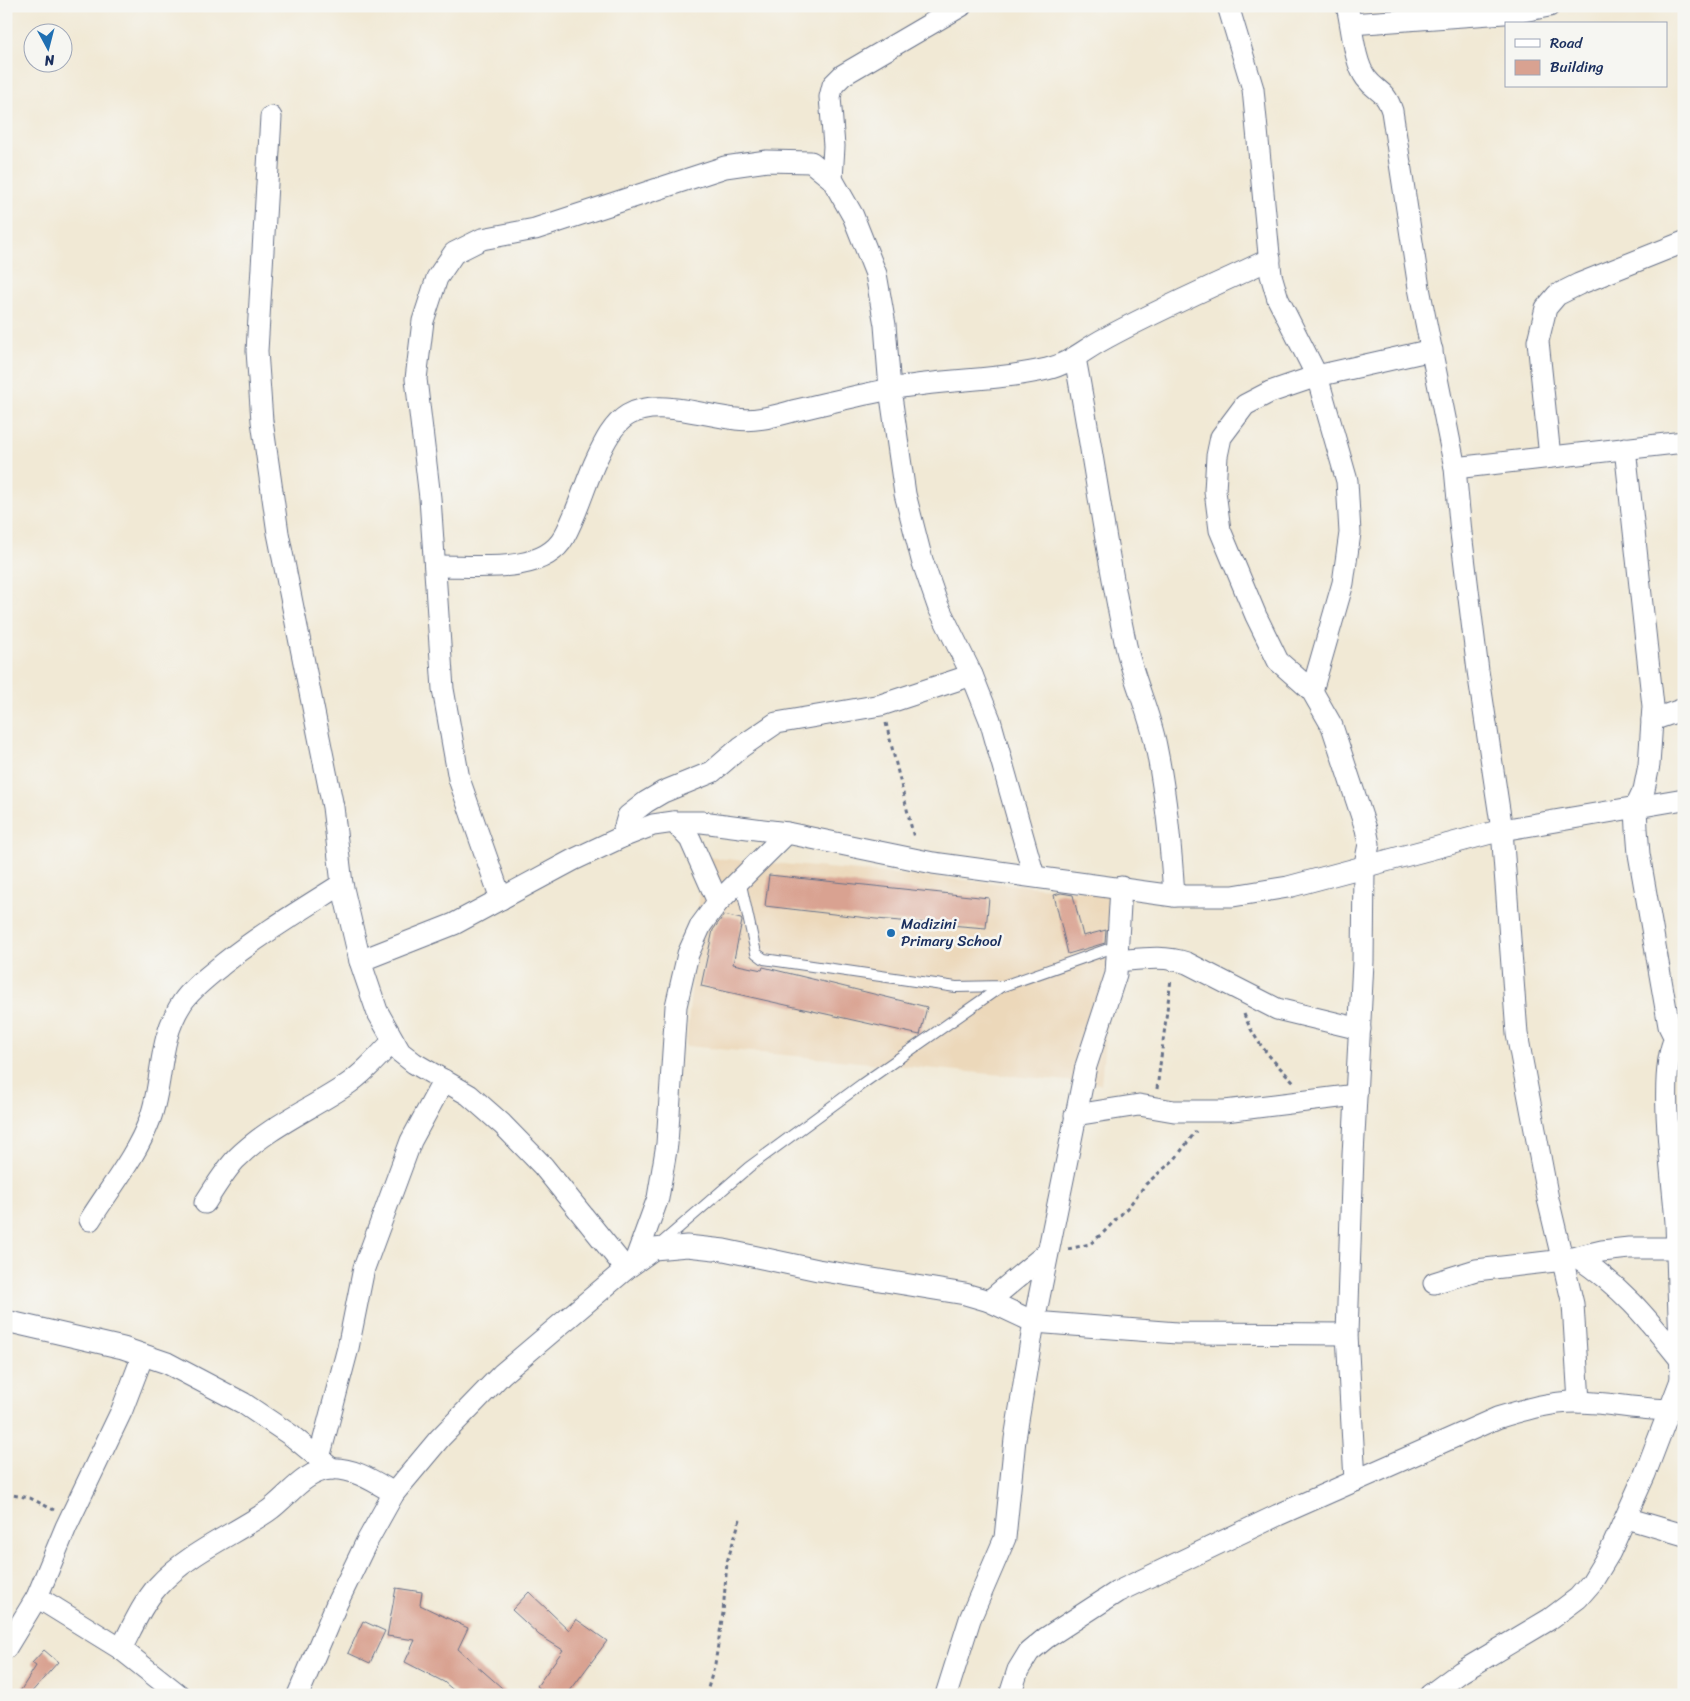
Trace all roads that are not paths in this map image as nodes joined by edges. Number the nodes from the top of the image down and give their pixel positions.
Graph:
1 (961, 6) edge
2 (1228, 6) edge
3 (1548, 6) edge
4 (1349, 15) edge
5 (270, 117) dead end
6 (832, 180) junction
7 (1684, 242) edge
8 (1270, 259) junction
9 (1432, 350) junction
10 (1075, 358) junction
11 (1317, 376) junction
12 (890, 389) junction
13 (1684, 442) edge
14 (1625, 448) junction
15 (1550, 456) junction
16 (1455, 468) junction
17 (435, 566) junction
18 (972, 675) junction
19 (1312, 691) junction
20 (1684, 709) edge
21 (1652, 720) junction
22 (1684, 799) edge
23 (1636, 806) junction
24 (674, 822) junction
25 (1502, 830) junction
26 (787, 833) junction
27 (622, 837) junction
28 (1364, 869) junction
29 (1034, 876) junction
30 (740, 880) junction
31 (342, 884) junction
32 (1121, 887) junction
33 (1174, 896) junction
34 (501, 899) junction
35 (718, 902) junction
36 (1117, 954) junction
37 (360, 961) junction
38 (1003, 986) junction
39 (1360, 1029) junction
40 (1679, 1040) edge
41 (393, 1041) junction
42 (444, 1080) junction
43 (1356, 1095) junction
44 (1075, 1115) junction
45 (205, 1203) dead end
46 (90, 1220) dead end
47 (1677, 1248) junction
48 (654, 1249) junction
49 (1048, 1250) junction
50 (1570, 1258) junction
51 (630, 1265) junction
52 (1434, 1283) dead end
53 (989, 1301) junction
54 (6, 1321) edge
55 (1034, 1322) junction
56 (1347, 1334) junction
57 (143, 1355) junction
58 (1682, 1370) edge
59 (1579, 1402) junction
60 (1677, 1410) edge
61 (325, 1464) junction
62 (1355, 1481) junction
63 (394, 1493) junction
64 (1626, 1518) junction
65 (1684, 1535) edge
66 (37, 1597) junction
67 (6, 1648) edge
68 (121, 1649) junction
69 (179, 1695) edge
70 (298, 1695) edge
71 (946, 1695) edge
72 (1010, 1695) edge
73 (1430, 1695) edge

1 - 6 street
2 - 8 street
3 - 4 street
4 - 9 street
5 - 31 street
6 - 12 street
6 - 17 street
7 - 15 street
8 - 10 street
8 - 11 street
9 - 11 street
9 - 16 street
10 - 12 street
10 - 33 street
11 - 19 street
11 - 19 street
12 - 17 street
12 - 18 street
13 - 14 street
14 - 15 street
14 - 21 street
15 - 16 street
16 - 25 street
17 - 34 street
18 - 27 street
18 - 29 street
19 - 28 street
20 - 21 street
21 - 23 street
22 - 23 street
23 - 25 street
23 - 40 street
24 - 26 street
24 - 27 street
24 - 35 street
25 - 28 street
25 - 50 street
26 - 29 street
26 - 30 street
27 - 34 street
28 - 33 street
28 - 39 street
29 - 32 street
30 - 35 street
30 - 38 lane
31 - 37 street
31 - 46 street
32 - 33 street
32 - 36 street
34 - 37 street
35 - 51 street
36 - 38 lane
36 - 39 street
36 - 44 street
37 - 41 street
38 - 48 lane
39 - 43 street
40 - 47 street
41 - 42 street
41 - 45 street
42 - 51 street
42 - 61 street
43 - 44 street
43 - 56 street
44 - 49 street
47 - 50 street
47 - 58 street
48 - 51 street
48 - 53 street
49 - 53 street
49 - 55 street
50 - 52 street
50 - 58 street
50 - 59 street
51 - 63 street
53 - 55 street
54 - 57 street
55 - 56 street
55 - 71 street
56 - 62 street
57 - 61 street
57 - 66 street
58 - 60 street
59 - 60 street
59 - 62 street
60 - 64 street
61 - 63 street
61 - 68 street
62 - 72 street
63 - 70 street
64 - 65 street
64 - 73 street
66 - 67 street
66 - 68 street
68 - 69 street

